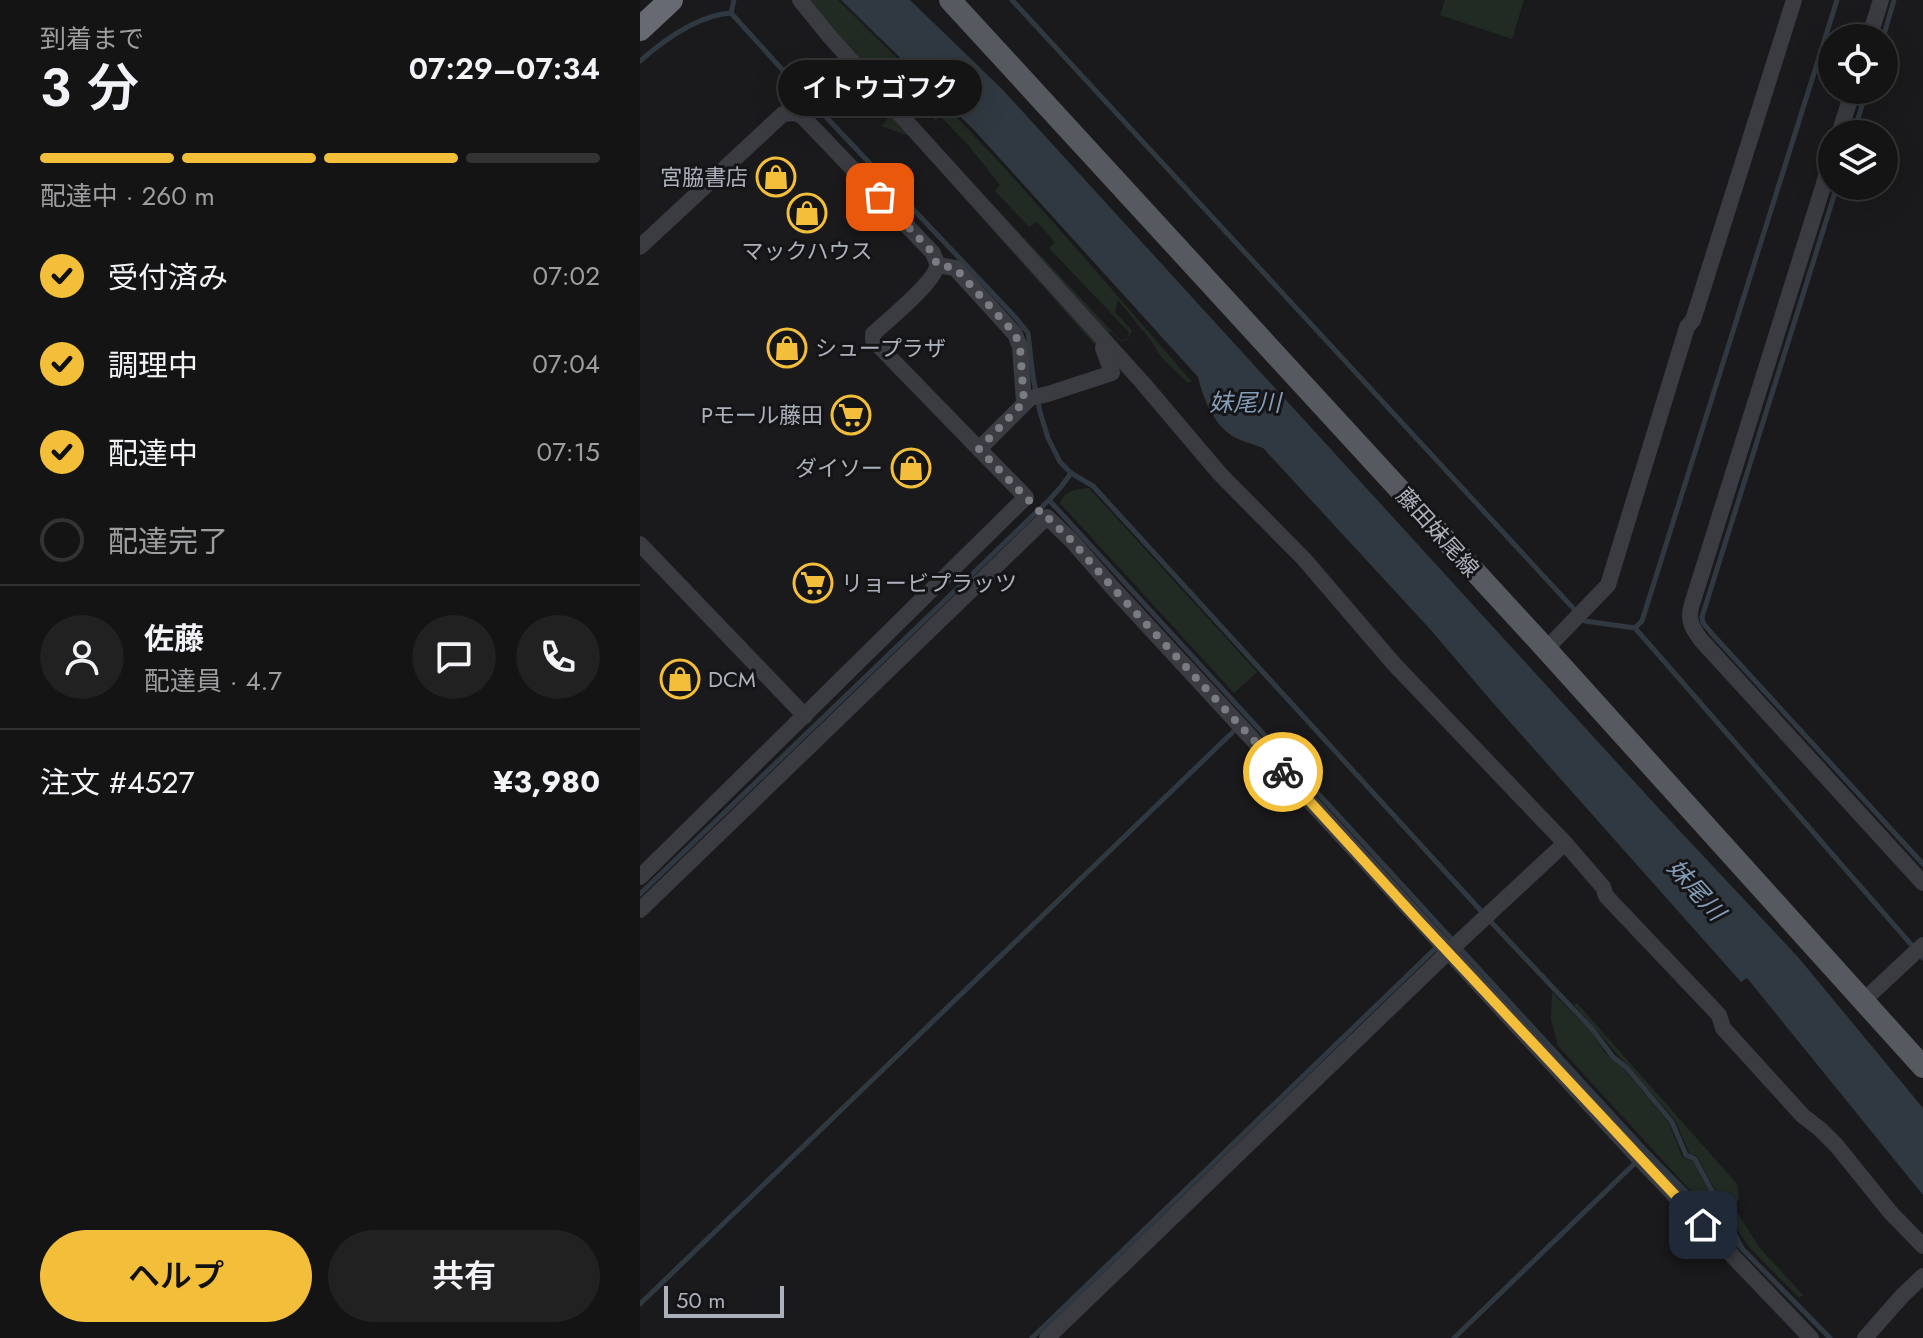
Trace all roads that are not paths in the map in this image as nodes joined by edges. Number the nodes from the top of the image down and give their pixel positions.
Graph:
1 (671, 0) edge
2 (800, 0) edge
3 (950, 0) edge
4 (1794, 0) edge
5 (1881, 0) edge
6 (1873, 24) edge
7 (640, 29) edge
8 (1819, 200) edge
9 (640, 247) edge
10 (937, 265) junction
11 (1105, 341) junction
12 (1112, 373) junction
13 (1142, 382) junction
14 (1027, 400) junction
15 (979, 449) junction
16 (1037, 508) junction
17 (640, 544) edge
18 (1546, 649) junction
19 (805, 716) junction
20 (1565, 843) junction
21 (640, 877) edge
22 (1923, 883) edge
23 (640, 910) edge
24 (1448, 946) junction
25 (1919, 949) edge
26 (1863, 1001) junction
27 (1923, 1067) edge
28 (1923, 1246) edge
29 (1923, 1276) edge
30 (1871, 1336) edge
31 (1047, 1338) edge
32 (1811, 1338) edge

1 - 7 highway
2 - 11 street
3 - 18 main road, 藤田妹尾線
4 - 18 street
5 - 6 street
8 - 22 street
9 - 10 street
10 - 14 street
10 - 15 street
11 - 12 street
11 - 13 street
12 - 13 street
12 - 14 street
13 - 20 street
14 - 15 street
15 - 16 street
16 - 19 street
16 - 23 street
16 - 24 street
17 - 19 street
18 - 26 main road, 藤田妹尾線
19 - 21 street
20 - 24 street
20 - 28 street
24 - 31 street
24 - 32 street
25 - 26 street
26 - 27 main road, 藤田妹尾線
29 - 30 street

